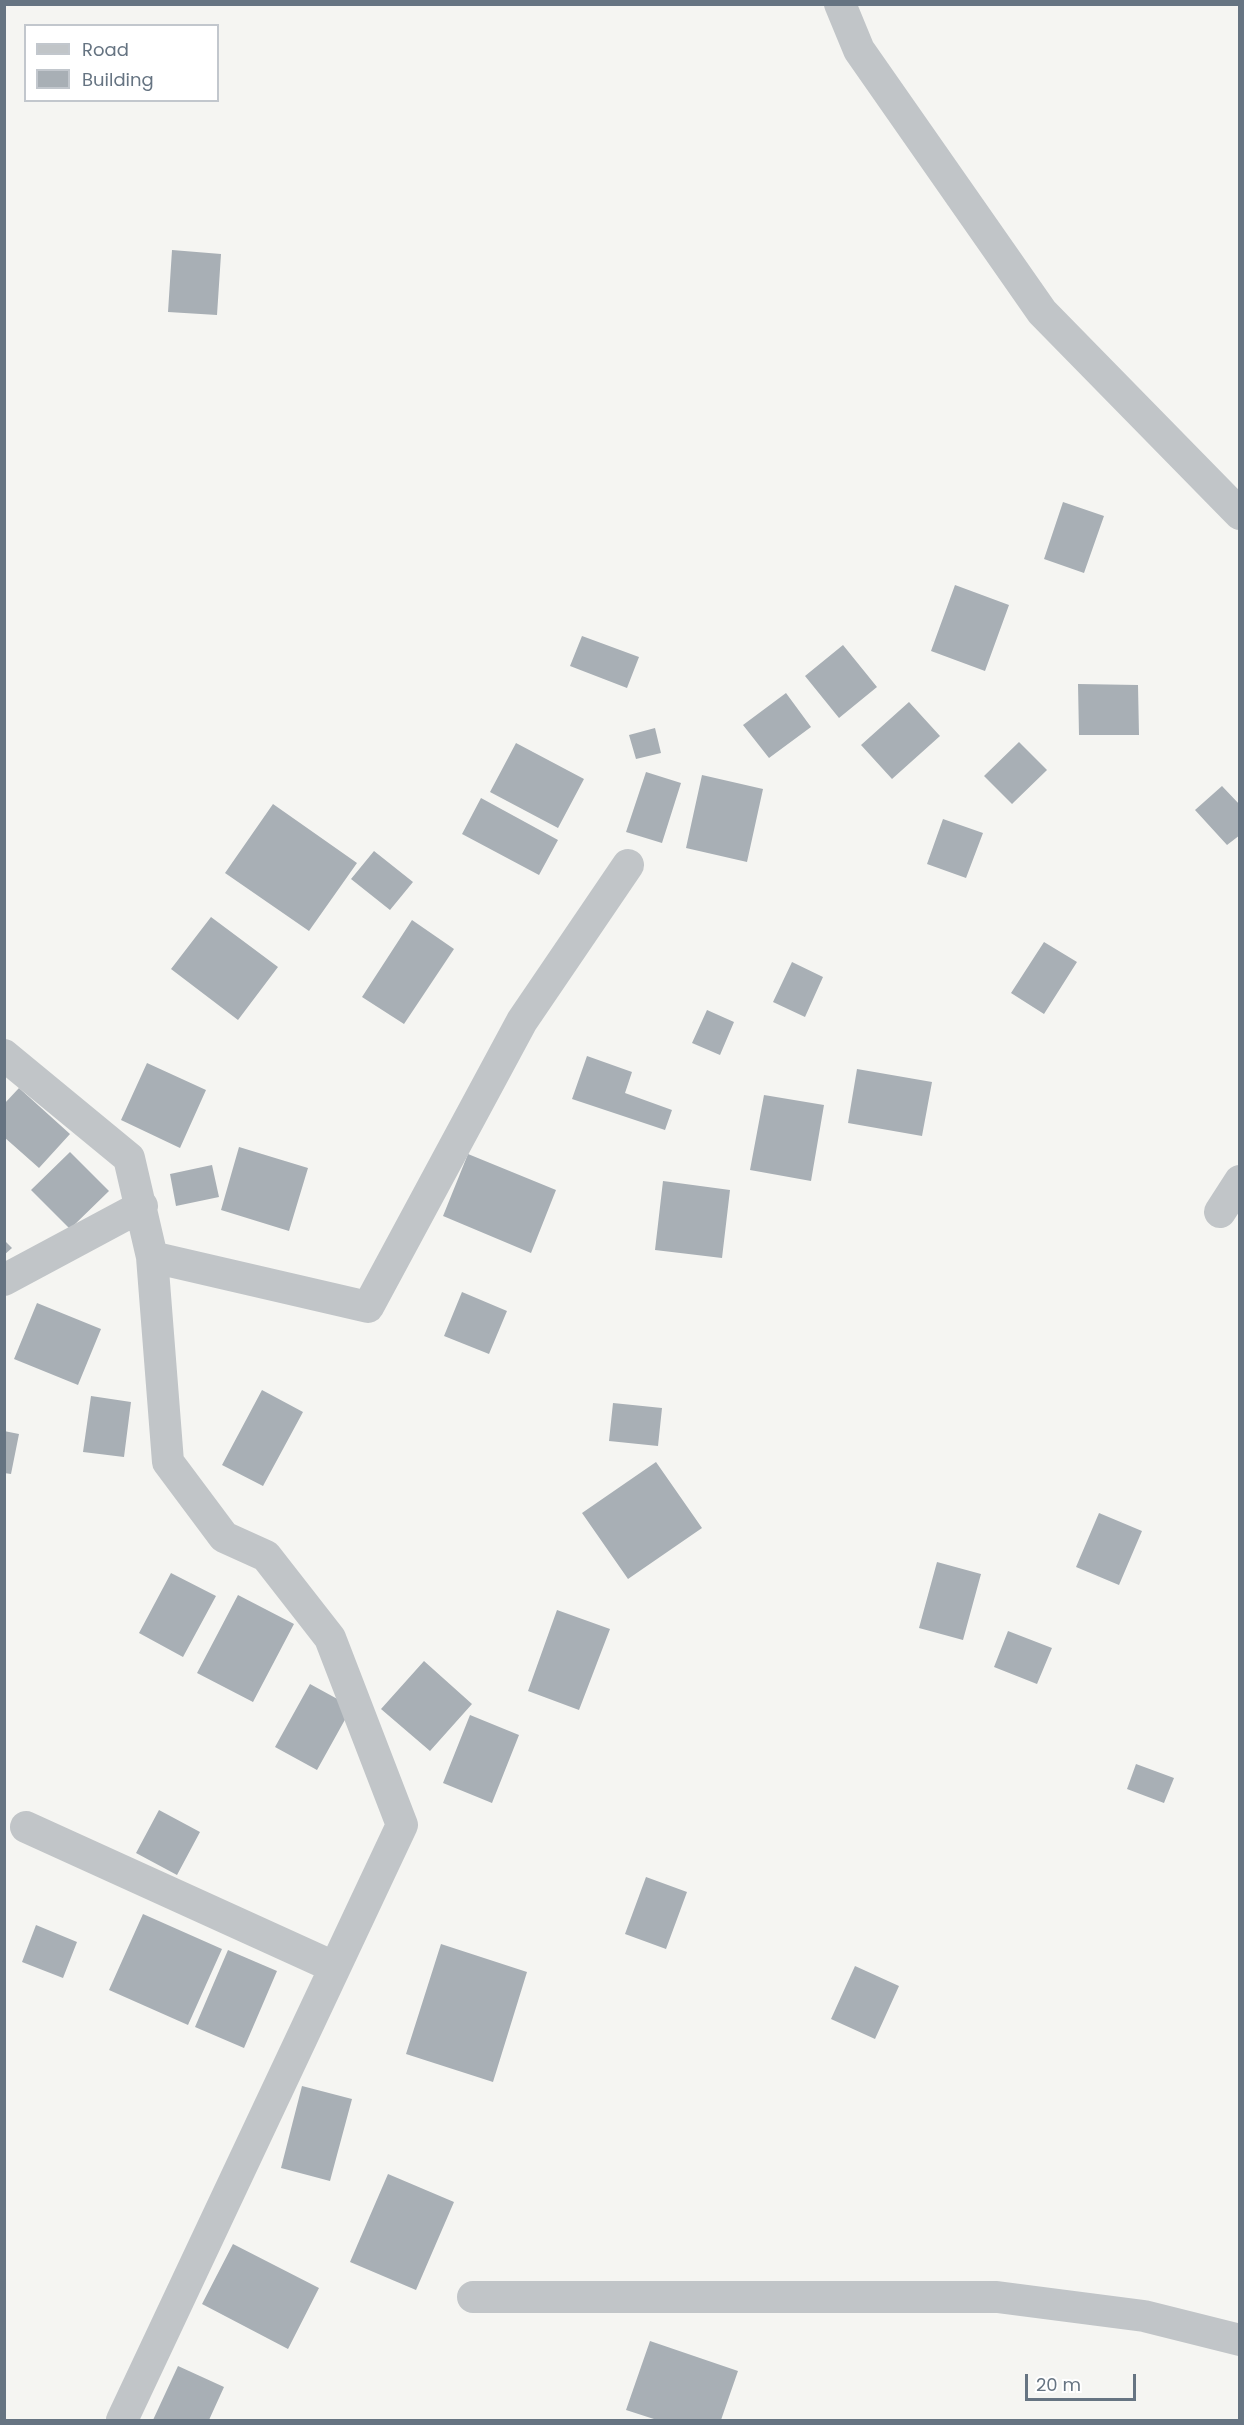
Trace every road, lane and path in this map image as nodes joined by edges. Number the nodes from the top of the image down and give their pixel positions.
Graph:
1 (840, 4) edge
2 (1239, 514) edge
3 (628, 865) dead end
4 (4, 1055) edge
5 (1239, 1181) edge
6 (142, 1206) junction
7 (1220, 1212) dead end
8 (152, 1257) junction
9 (4, 1280) edge
10 (26, 1827) dead end
11 (334, 1967) junction
12 (473, 2297) dead end
13 (1239, 2340) edge
14 (122, 2421) edge

1 - 2 street
3 - 8 street
4 - 6 street
5 - 7 street
6 - 8 street
6 - 9 street
8 - 11 street
10 - 11 street
11 - 14 street
12 - 13 street

